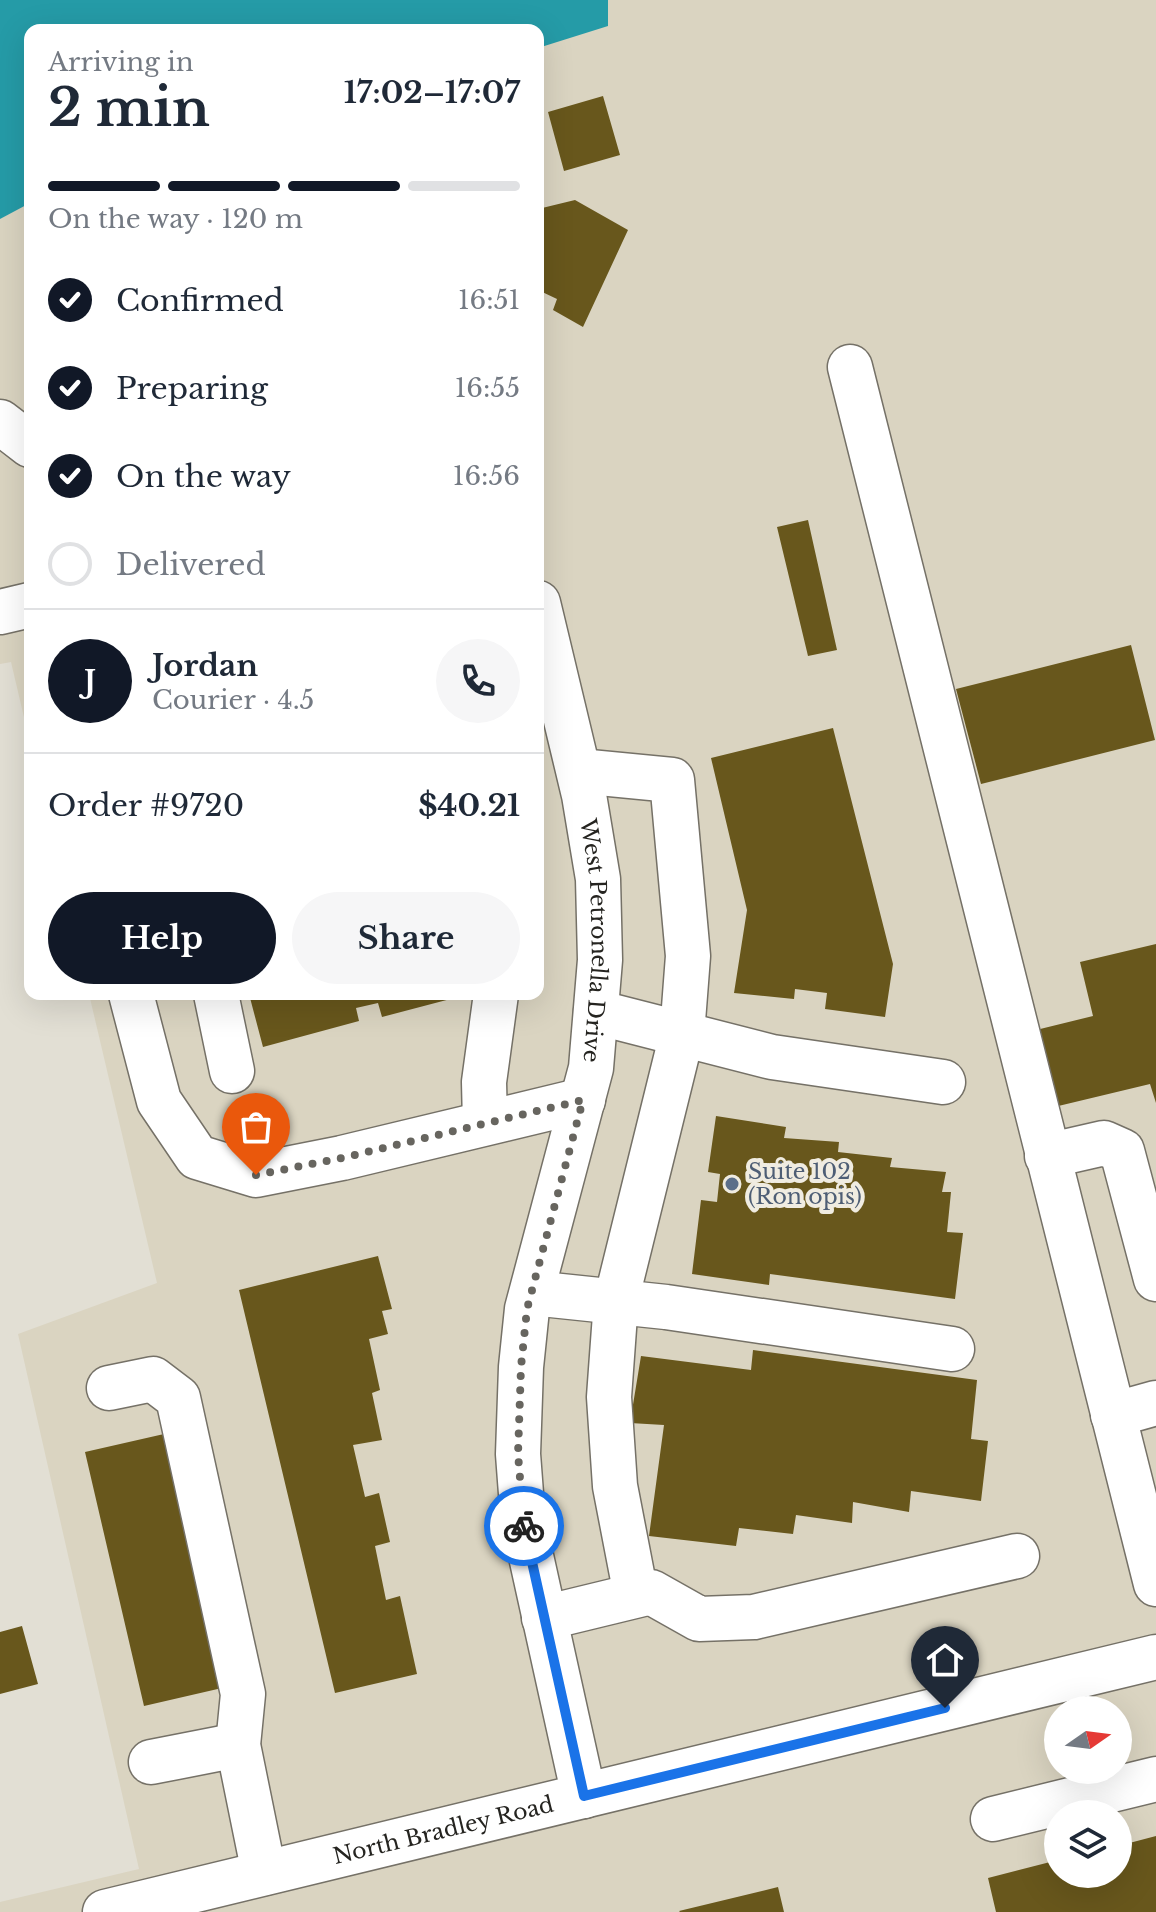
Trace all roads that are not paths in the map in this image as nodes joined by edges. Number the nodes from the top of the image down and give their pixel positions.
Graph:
1 (850, 367) dead end
2 (0, 422) edge
3 (24, 440) edge
4 (24, 606) edge
5 (0, 612) edge
6 (544, 640) edge
7 (563, 757) edge
8 (133, 1000) edge
9 (217, 1000) edge
10 (495, 1000) edge
11 (596, 1012) junction
12 (682, 1034) junction
13 (232, 1071) dead end
14 (943, 1082) dead end
15 (583, 1100) junction
16 (485, 1123) junction
17 (1047, 1156) junction
18 (1156, 1279) edge
19 (532, 1293) junction
20 (616, 1301) junction
21 (952, 1349) dead end
22 (109, 1388) dead end
23 (1156, 1403) edge
24 (1113, 1415) junction
25 (1150, 1530) edge
26 (1017, 1556) dead end
27 (1156, 1584) edge
28 (636, 1595) junction
29 (544, 1618) junction
30 (1156, 1657) edge
31 (238, 1745) junction
32 (151, 1762) dead end
33 (1156, 1779) edge
34 (584, 1796) junction
35 (993, 1819) dead end
36 (264, 1873) junction
37 (105, 1912) edge

1 - 17 street
2 - 3 street
4 - 5 street
6 - 7 street, West Petronella Drive
7 - 11 street, West Petronella Drive
7 - 12 street
8 - 16 street
9 - 13 street
10 - 16 street
11 - 12 street
11 - 15 street, West Petronella Drive
12 - 14 street
12 - 20 street
15 - 16 street
15 - 19 street, West Petronella Drive
17 - 18 street
17 - 24 street
19 - 20 street
19 - 29 street, West Petronella Drive
20 - 21 street
20 - 28 street
22 - 31 street
23 - 24 street
24 - 25 street
25 - 27 street
26 - 28 street
28 - 29 street
29 - 34 street, West Petronella Drive
30 - 34 street, North Bradley Road
31 - 32 street
31 - 36 street
33 - 35 street
34 - 36 street, North Bradley Road
36 - 37 street, North Bradley Road

